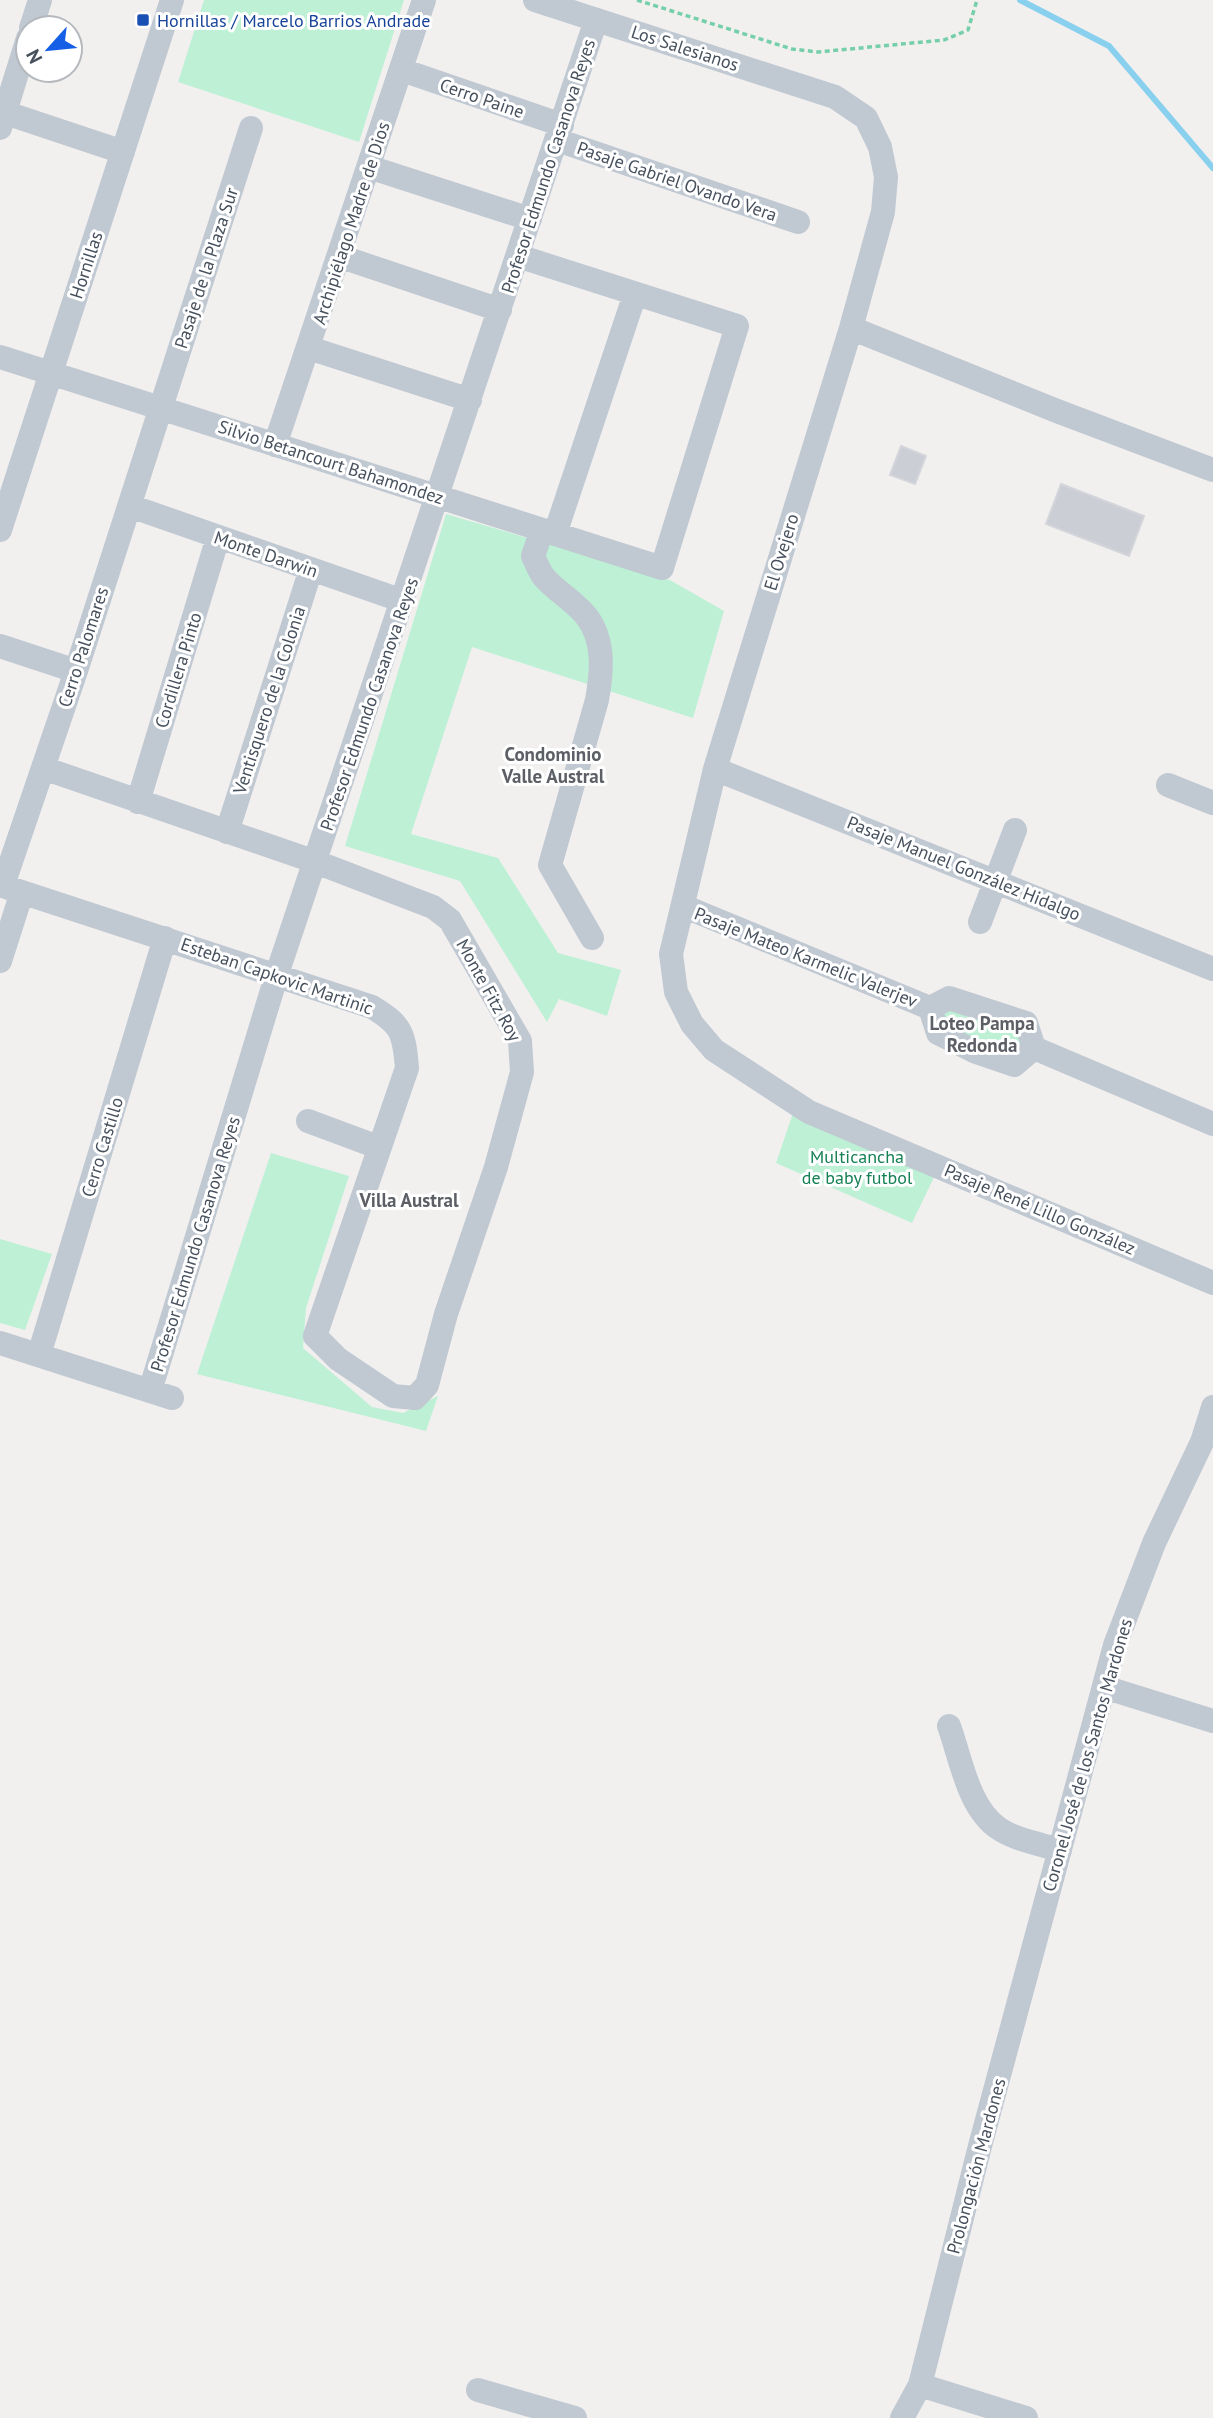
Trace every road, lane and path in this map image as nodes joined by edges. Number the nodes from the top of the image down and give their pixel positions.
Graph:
1 (172, 0) edge
2 (425, 0) edge
3 (535, 0) edge
4 (637, 0) edge
5 (977, 0) edge
6 (596, 20) junction
7 (402, 70) junction
8 (14, 81) edge
9 (835, 97) joint
10 (2, 117) edge
11 (251, 128) dead end
12 (559, 132) junction
13 (123, 152) junction
14 (369, 167) junction
15 (530, 219) junction
16 (798, 222) dead end
17 (339, 256) junction
18 (518, 256) junction
19 (635, 293) junction
20 (500, 310) junction
21 (851, 328) junction
22 (309, 348) junction
23 (0, 357) edge
24 (50, 373) junction
25 (470, 400) junction
26 (162, 408) junction
27 (275, 444) junction
28 (1213, 470) edge
29 (438, 497) junction
30 (130, 506) junction
31 (0, 530) edge
32 (549, 532) junction
33 (218, 537) junction
34 (311, 569) junction
35 (404, 601) junction
36 (0, 646) edge
37 (76, 671) junction
38 (43, 768) junction
39 (715, 769) junction
40 (1168, 785) dead end
41 (138, 802) junction
42 (1213, 803) edge
43 (1015, 830) dead end
44 (227, 832) junction
45 (316, 862) junction
46 (997, 881) junction
47 (8, 887) edge
48 (683, 906) junction
49 (980, 922) dead end
50 (165, 938) junction
51 (593, 938) dead end
52 (0, 961) edge
53 (1213, 969) edge
54 (277, 974) junction
55 (930, 1008) junction
56 (692, 1024) joint
57 (1034, 1048) junction
58 (308, 1121) dead end
59 (1213, 1124) edge
60 (378, 1147) junction
61 (1213, 1283) edge
62 (315, 1336) joint
63 (0, 1343) edge
64 (39, 1355) junction
65 (1213, 1407) edge
66 (1104, 1687) junction
67 (1213, 1721) edge
68 (949, 1726) dead end
69 (1060, 1850) junction
70 (1044, 1911) joint
71 (920, 2385) junction
72 (478, 2390) dead end
73 (575, 2418) edge
74 (902, 2418) edge
75 (1026, 2418) edge

1 - 13 street, Hornillas
2 - 7 street, Archipiélago Madre de Dios
3 - 6 street, Los Salesianos
4 - 5 path
6 - 9 street, Los Salesianos
6 - 12 street, Profesor Edmundo Casanova Reyes
7 - 12 street, Cerro Paine
7 - 14 street, Archipiélago Madre de Dios
8 - 10 street
9 - 21 street, El Ovejero
10 - 13 street
11 - 26 street, Pasaje de la Plaza Sur
12 - 15 street, Profesor Edmundo Casanova Reyes
12 - 16 street, Pasaje Gabriel Ovando Vera
13 - 24 street, Hornillas
14 - 15 street
14 - 17 street, Archipiélago Madre de Dios
15 - 18 street, Profesor Edmundo Casanova Reyes
17 - 20 street
17 - 22 street, Archipiélago Madre de Dios
18 - 19 street
18 - 20 street, Profesor Edmundo Casanova Reyes
19 - 32 street
19 - 32 street, Silvio Betancourt Bahamondez
20 - 25 street, Profesor Edmundo Casanova Reyes
21 - 28 street
21 - 39 street, El Ovejero
22 - 25 street
22 - 27 street, Archipiélago Madre de Dios
23 - 24 street, Silvio Betancourt Bahamondez
24 - 26 street, Silvio Betancourt Bahamondez
24 - 31 street, Hornillas
25 - 29 street, Profesor Edmundo Casanova Reyes
26 - 27 street, Silvio Betancourt Bahamondez
26 - 30 street, Cerro Palomares
27 - 29 street, Silvio Betancourt Bahamondez
29 - 32 street, Silvio Betancourt Bahamondez
29 - 35 street, Profesor Edmundo Casanova Reyes
30 - 33 street, Monte Darwin
30 - 37 street, Cerro Palomares
32 - 51 street
33 - 34 street, Monte Darwin
33 - 41 street, Cordillera Pinto
34 - 35 street, Monte Darwin
34 - 44 street, Ventisquero de la Colonia
35 - 45 street, Profesor Edmundo Casanova Reyes
36 - 37 street
37 - 38 street, Cerro Palomares
38 - 41 street, Monte Fitz Roy
38 - 47 street, Cerro Palomares
39 - 46 street, Pasaje Manuel González Hidalgo
39 - 48 street, El Ovejero
40 - 42 street
41 - 44 street, Monte Fitz Roy
43 - 46 street
44 - 45 street, Monte Fitz Roy
45 - 54 street, Profesor Edmundo Casanova Reyes
45 - 62 street, Monte Fitz Roy
46 - 49 street
46 - 53 street, Pasaje Manuel González Hidalgo
47 - 50 street, Esteban Capkovic Martinic
47 - 52 street, Cerro Palomares
48 - 55 street, Pasaje Mateo Karmelic Valerjev
48 - 56 street, El Ovejero
50 - 54 street, Esteban Capkovic Martinic
50 - 64 street, Cerro Castillo
54 - 60 street, Esteban Capkovic Martinic
54 - 64 street, Profesor Edmundo Casanova Reyes
55 - 57 street, Pasaje Mateo Karmelic Valerjev
55 - 57 street, Pasaje Mateo Karmelic Valerjev
56 - 61 street, Pasaje René Lillo González
57 - 59 street
58 - 60 street
60 - 62 street, Esteban Capkovic Martinic
63 - 64 street
65 - 66 street, Coronel José de los Santos Mardones
66 - 67 street
66 - 69 street, Coronel José de los Santos Mardones
68 - 69 street
69 - 70 street, Coronel José de los Santos Mardones
70 - 71 street, Prolongación Mardones
71 - 74 street, Prolongación Mardones
71 - 75 street
72 - 73 street

